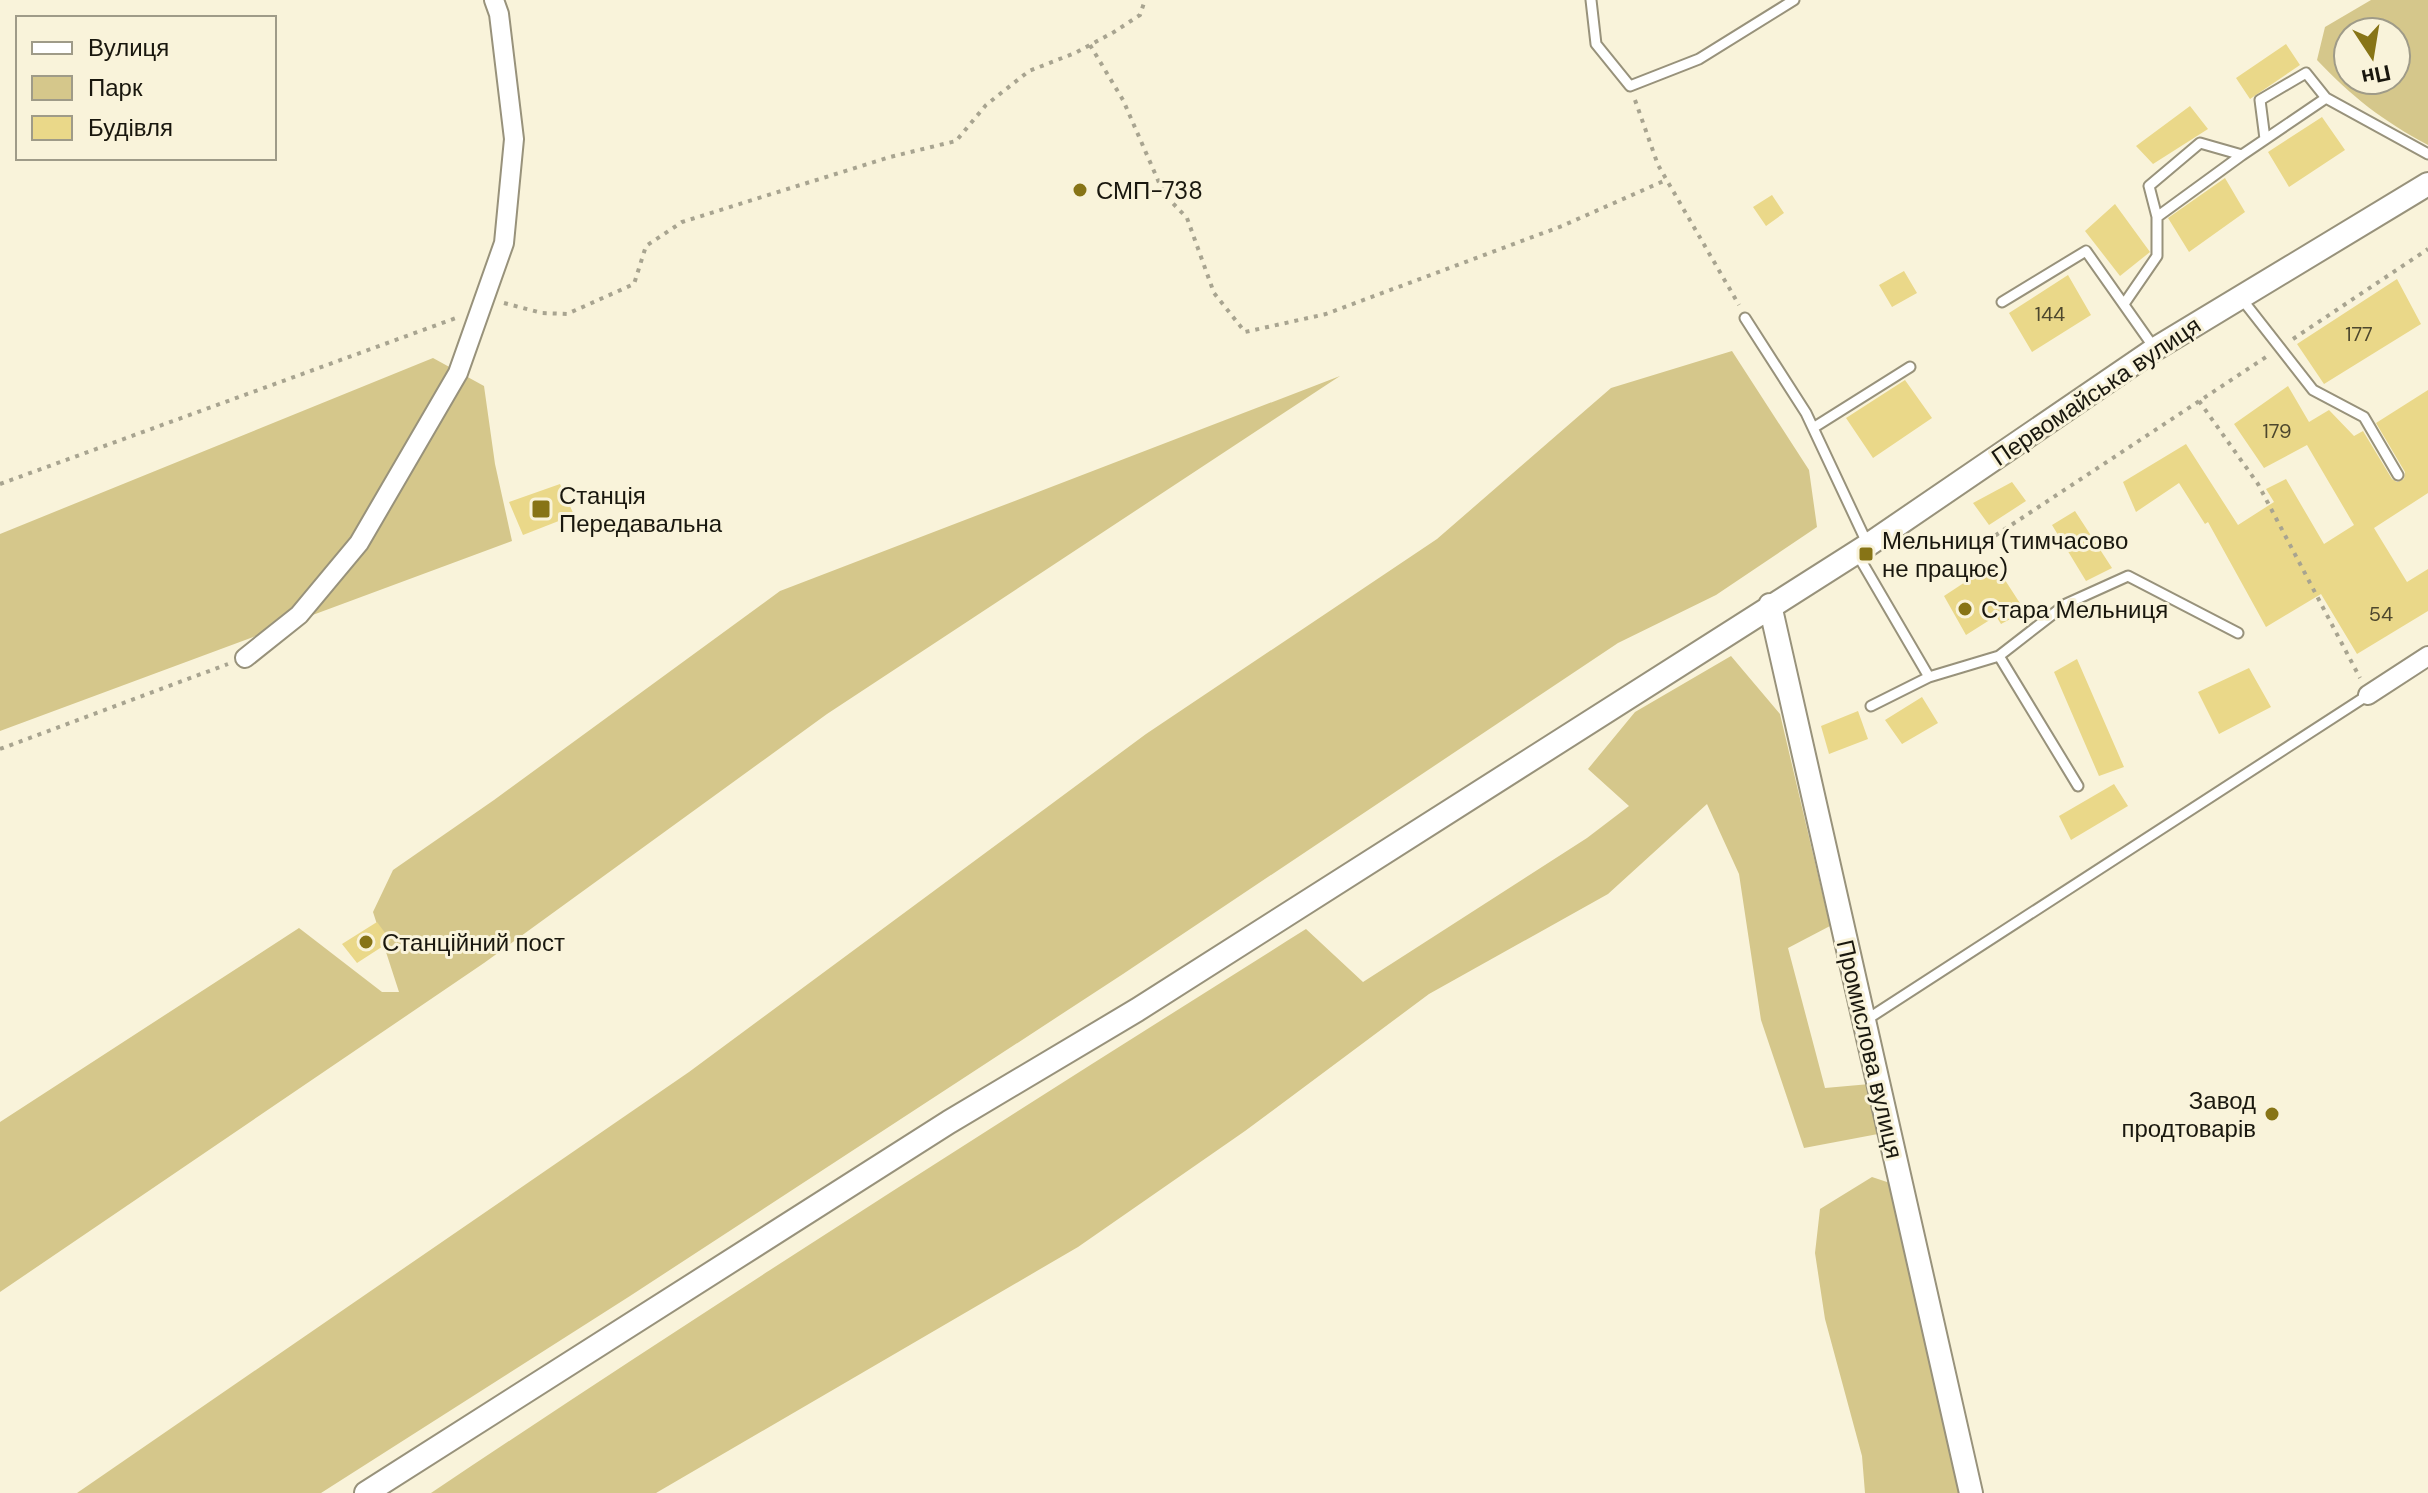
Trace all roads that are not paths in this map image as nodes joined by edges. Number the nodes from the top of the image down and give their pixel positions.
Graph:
1 (494, 0) edge
2 (1591, 0) edge
3 (1794, 0) edge
4 (2326, 98) junction
5 (2265, 139) junction
6 (2428, 154) edge
7 (2242, 155) junction
8 (2428, 184) edge
9 (2157, 217) junction
10 (2240, 297) junction
11 (2002, 302) dead end
12 (2124, 304) junction
13 (1745, 318) road end
14 (2155, 349) junction
15 (1910, 367) dead end
16 (1813, 428) junction
17 (2398, 475) dead end
18 (1862, 548) junction
19 (1770, 605) junction
20 (2238, 633) dead end
21 (1999, 656) junction
22 (2428, 656) edge
23 (245, 658) road end
24 (1929, 677) junction
25 (2368, 695) joint
26 (1871, 706) dead end
27 (2078, 786) dead end
28 (1863, 1021) junction
29 (366, 1493) edge
30 (1971, 1493) edge

1 - 23 street
2 - 3 lane
4 - 5 lane
4 - 5 lane
4 - 6 lane
5 - 7 lane
7 - 9 lane
7 - 9 lane
8 - 10 street, Первомайська вулиця
9 - 12 lane
10 - 14 street, Первомайська вулиця
10 - 17 lane
11 - 12 lane
12 - 14 lane
13 - 16 lane
14 - 18 street, Первомайська вулиця
15 - 16 lane
16 - 18 lane
18 - 19 street, Первомайська вулиця
18 - 24 lane
19 - 28 street, Промислова вулиця
19 - 29 street, Первомайська вулиця
20 - 21 lane
21 - 24 lane
21 - 27 lane
22 - 25 street
24 - 26 lane
25 - 28 lane
28 - 30 street, Промислова вулиця

